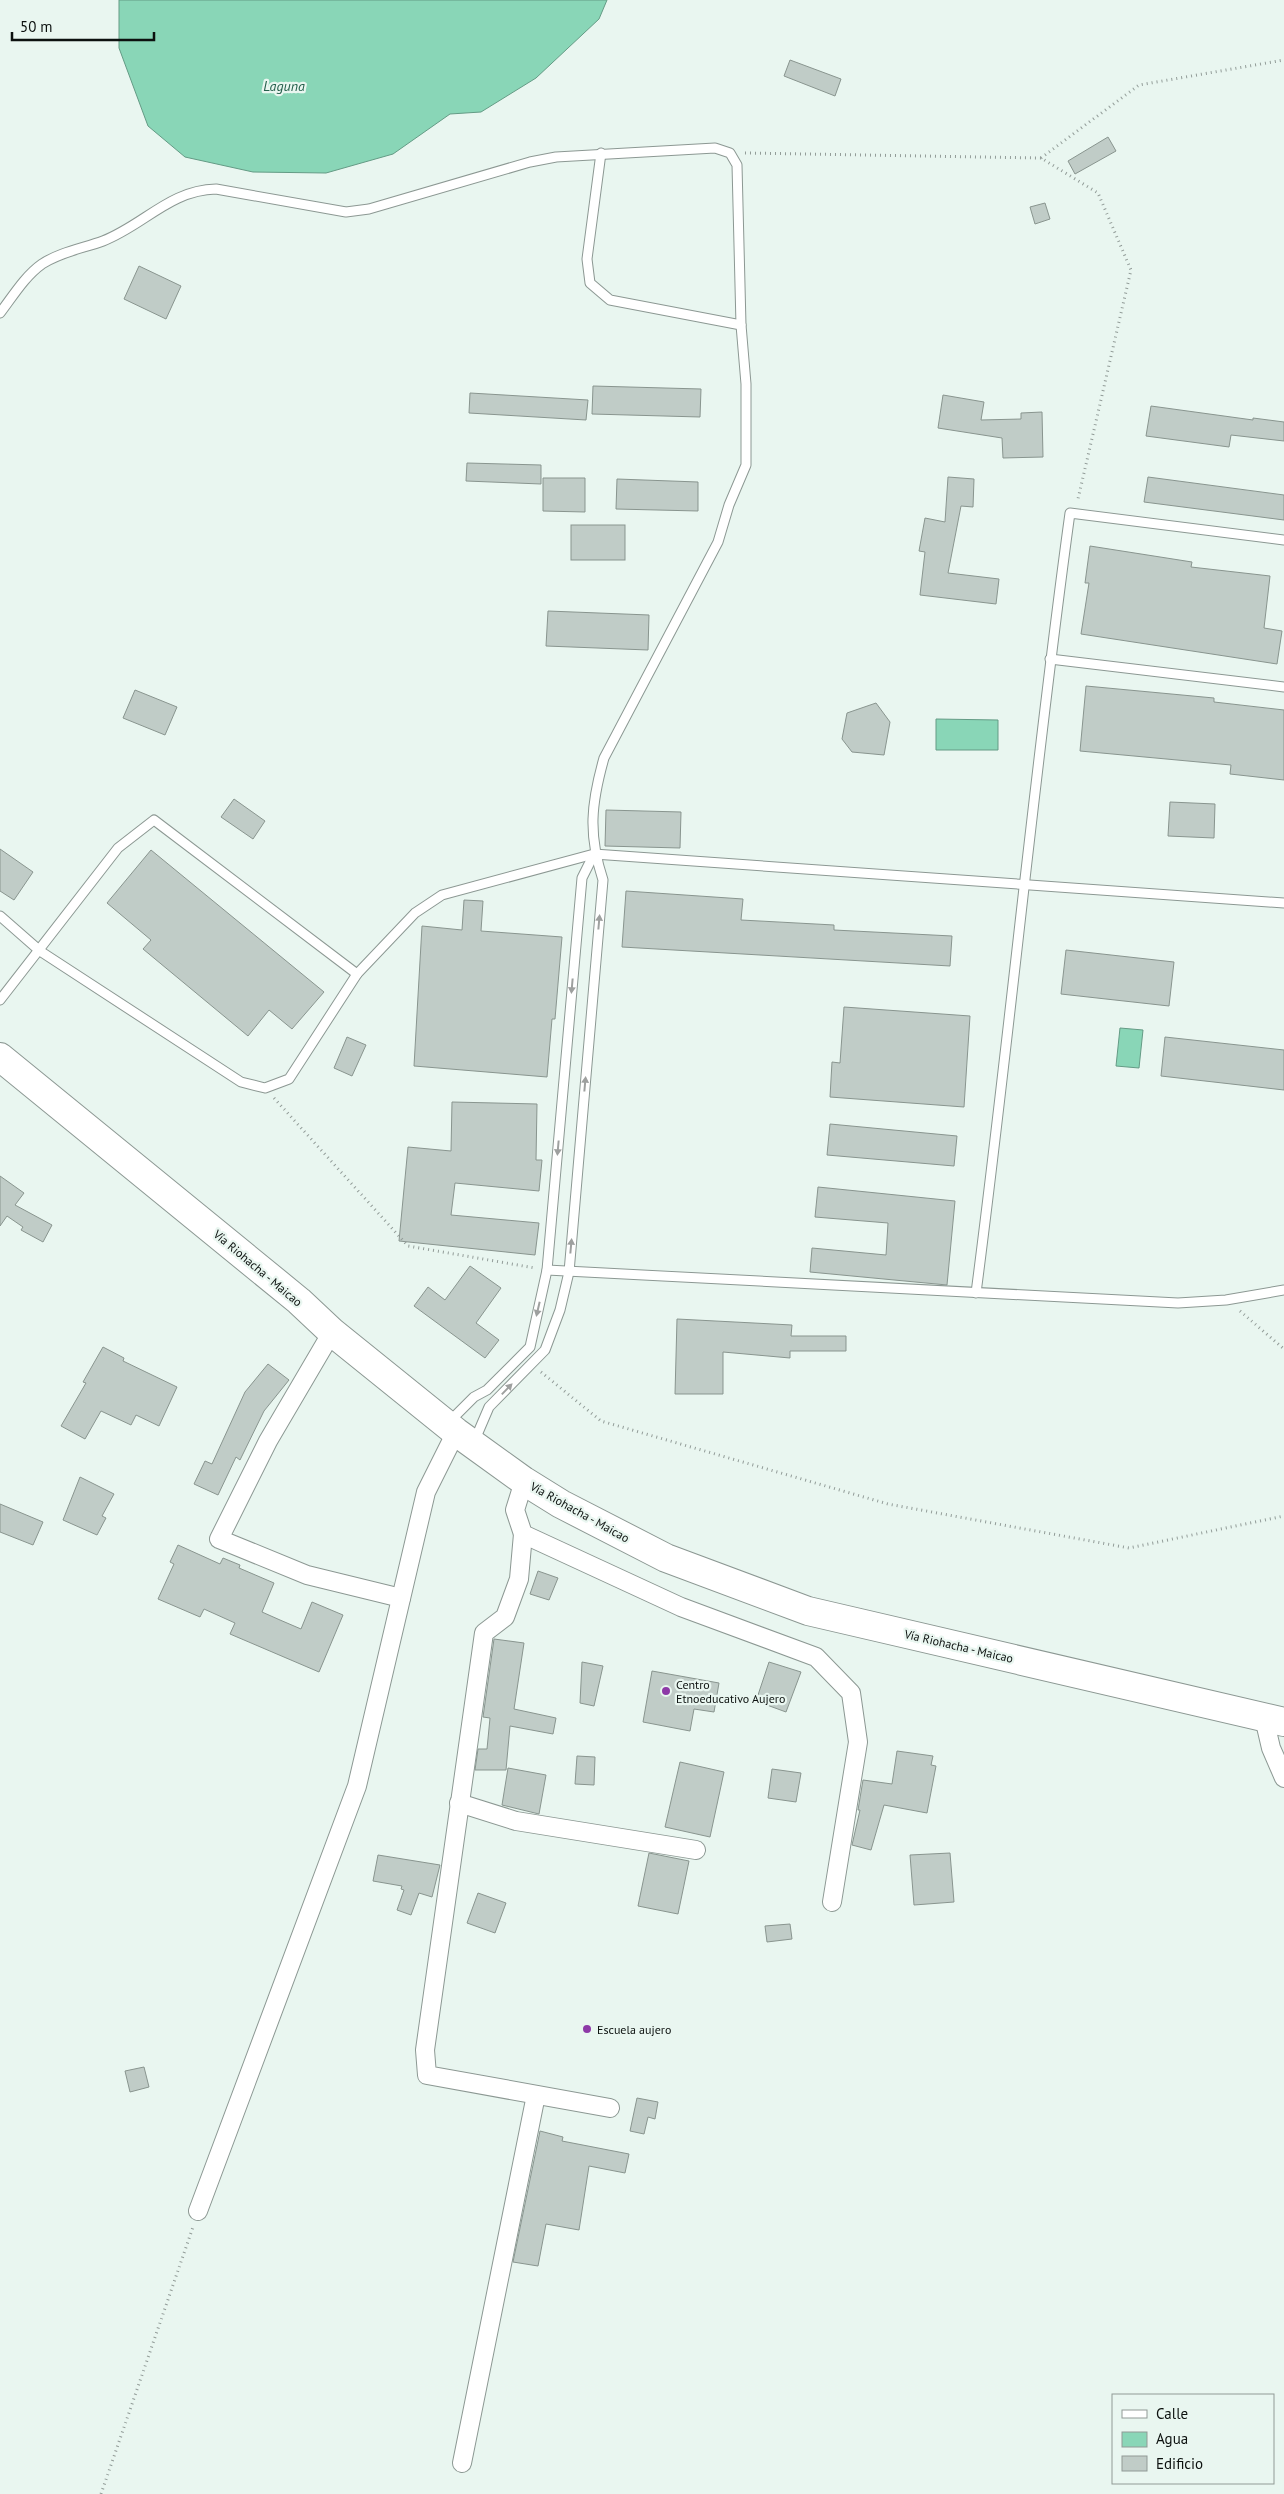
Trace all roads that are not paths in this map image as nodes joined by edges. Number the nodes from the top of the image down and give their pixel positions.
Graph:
1 (601, 153) junction
2 (0, 313) edge
3 (741, 325) junction
4 (1284, 540) edge
5 (1050, 659) junction
6 (1284, 687) edge
7 (594, 854) junction
8 (1025, 884) junction
9 (1284, 903) edge
10 (0, 916) edge
11 (40, 951) junction
12 (358, 974) junction
13 (0, 1000) edge
14 (0, 1057) edge
15 (547, 1270) junction
16 (569, 1272) junction
17 (1284, 1290) edge
18 (976, 1293) junction
19 (332, 1332) junction
20 (474, 1397) junction
21 (489, 1407) junction
22 (458, 1434) junction
23 (524, 1481) junction
24 (523, 1534) junction
25 (401, 1598) junction
26 (1274, 1720) edge
27 (1284, 1778) edge
28 (459, 1803) junction
29 (696, 1850) dead end
30 (832, 1902) dead end
31 (536, 2094) junction
32 (610, 2108) dead end
33 (198, 2211) road end
34 (462, 2463) dead end

1 - 2 lane
1 - 3 lane
1 - 3 lane
3 - 7 lane
4 - 5 lane
5 - 6 lane
5 - 8 lane
7 - 8 lane
7 - 12 lane
7 -> 15 lane
16 -> 7 lane
8 - 9 lane
8 - 18 lane
10 - 11 lane
11 - 12 lane
11 - 12 lane
11 - 13 lane
14 - 19 highway, Vía Riohacha - Maicao
15 - 16 lane
15 -> 20 lane
16 - 18 lane
21 -> 16 lane
17 - 18 lane
19 - 22 highway, Vía Riohacha - Maicao
19 - 25 street
20 - 21 lane
20 - 22 lane
21 - 22 lane
22 - 23 highway, Vía Riohacha - Maicao
22 - 25 street
23 - 24 street
23 - 26 highway, Vía Riohacha - Maicao
24 - 28 street
24 - 30 street
25 - 33 street
26 - 27 street
28 - 29 street
28 - 31 street
31 - 32 street
31 - 34 street

